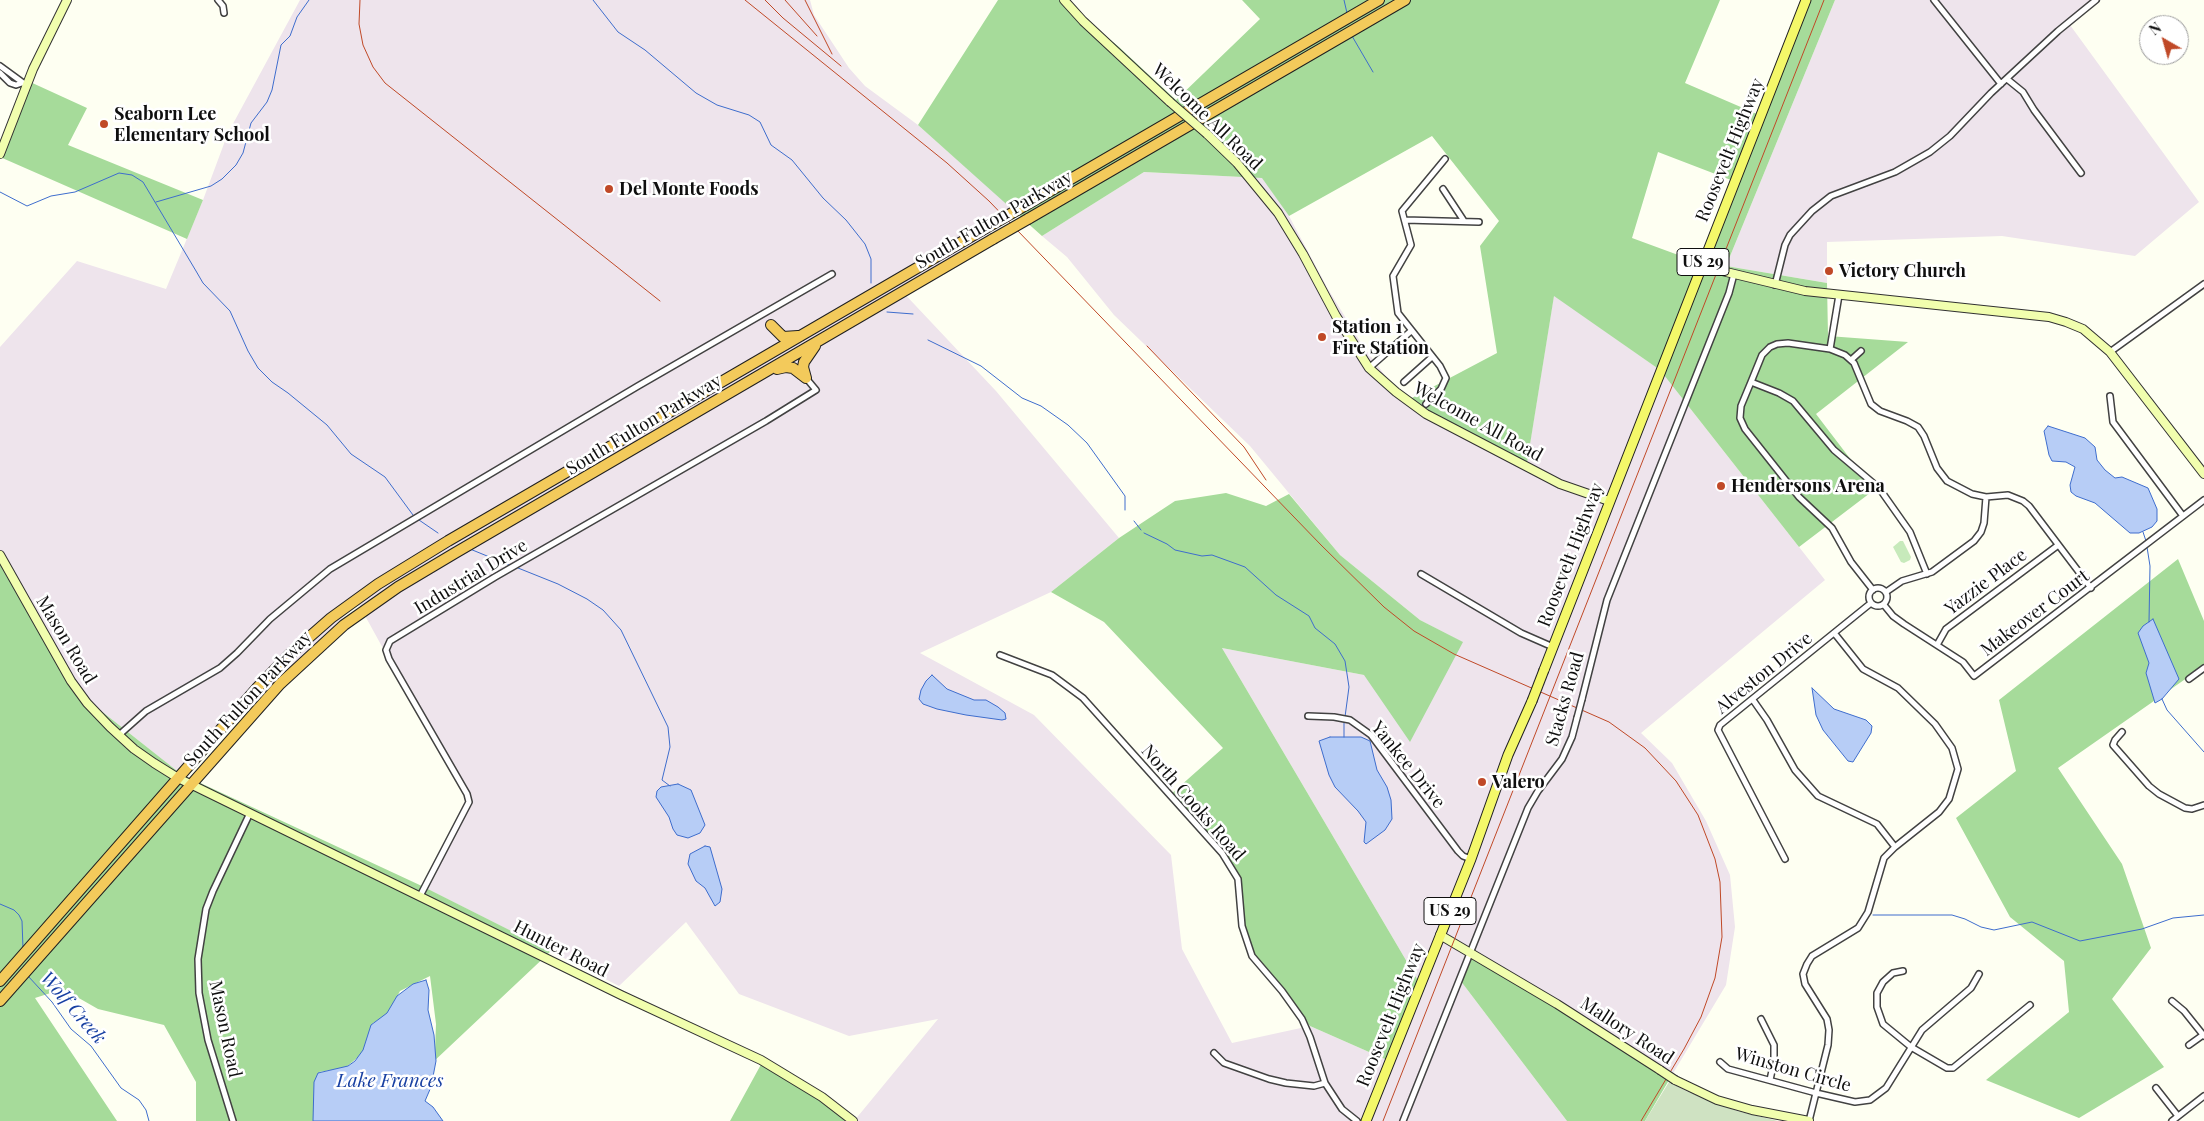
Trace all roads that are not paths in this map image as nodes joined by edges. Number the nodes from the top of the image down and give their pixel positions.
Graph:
1 (67, 0) edge
2 (218, 0) edge
3 (1064, 0) edge
4 (1379, 0) edge
5 (1405, 0) edge
6 (1806, 0) edge
7 (1934, 0) edge
8 (2096, 0) edge
9 (224, 13) dead end
10 (0, 66) edge
11 (0, 72) edge
12 (2007, 80) junction
13 (24, 84) junction
14 (2001, 84) junction
15 (0, 154) edge
16 (1445, 160) dead end
17 (2081, 173) dead end
18 (1443, 189) dead end
19 (1405, 220) junction
20 (1464, 221) junction
21 (1479, 222) dead end
22 (1702, 264) junction
23 (832, 274) dead end
24 (1734, 274) junction
25 (2204, 284) edge
26 (1775, 285) junction
27 (1839, 295) junction
28 (764, 313) junction
29 (771, 326) junction
30 (1411, 331) junction
31 (802, 335) junction
32 (825, 338) junction
33 (1830, 349) junction
34 (1860, 351) dead end
35 (2110, 352) junction
36 (767, 356) junction
37 (1432, 357) junction
38 (1851, 360) junction
39 (1369, 368) junction
40 (755, 378) junction
41 (806, 378) junction
42 (1404, 382) dead end
43 (1751, 382) junction
44 (2110, 396) dead end
45 (1426, 404) dead end
46 (2204, 474) edge
47 (1986, 496) junction
48 (2204, 500) edge
49 (1609, 501) junction
50 (2183, 516) junction
51 (2057, 546) junction
52 (0, 555) edge
53 (1421, 574) dead end
54 (1927, 574) junction
55 (2091, 588) junction
56 (1873, 590) junction
57 (1886, 592) junction
58 (1871, 603) junction
59 (1884, 605) junction
60 (1835, 634) junction
61 (1937, 645) junction
62 (1553, 647) junction
63 (1000, 655) dead end
64 (2204, 668) edge
65 (2189, 679) dead end
66 (1753, 700) junction
67 (1308, 716) dead end
68 (2122, 732) dead end
69 (119, 735) junction
70 (178, 778) junction
71 (190, 784) junction
72 (2204, 805) edge
73 (250, 813) junction
74 (1895, 847) junction
75 (1471, 859) junction
76 (1785, 859) dead end
77 (420, 896) junction
78 (1440, 936) junction
79 (1472, 953) junction
80 (1903, 971) dead end
81 (1979, 974) dead end
82 (0, 981) edge
83 (0, 1001) edge
84 (2172, 1001) dead end
85 (2030, 1005) dead end
86 (1761, 1019) dead end
87 (2204, 1035) edge
88 (2189, 1045) dead end
89 (1912, 1047) junction
90 (1214, 1052) dead end
91 (1720, 1062) dead end
92 (1770, 1080) junction
93 (1325, 1083) junction
94 (2156, 1088) dead end
95 (1816, 1093) junction
96 (2204, 1096) edge
97 (2178, 1116) junction
98 (233, 1121) edge
99 (853, 1121) edge
100 (1357, 1121) edge
101 (1366, 1121) edge
102 (1403, 1121) edge
103 (1809, 1121) edge
104 (2172, 1121) edge

1 - 13 street
2 - 9 street
3 - 39 street, Welcome All Road, bridge
4 - 31 highway, South Fulton Parkway, bridge
5 - 32 highway, South Fulton Parkway, bridge
6 - 22 main road, Roosevelt Highway / US 29
7 - 14 street
8 - 12 street
10 - 13 street
11 - 13 street
12 - 14 street
12 - 17 street
13 - 15 street
14 - 26 street
16 - 19 street
18 - 20 street
19 - 20 street
19 - 30 street
20 - 21 street
22 - 24 street
22 - 49 main road, Roosevelt Highway / US 29
23 - 28 street
24 - 26 street
24 - 79 street, Stacks Road, bridge
25 - 35 street
26 - 27 street
27 - 33 street
27 - 35 street
28 - 29 street
28 - 69 street
29 - 31 highway
29 - 36 highway
30 - 37 street
30 - 39 street
31 - 36 highway, South Fulton Parkway
32 - 40 highway, South Fulton Parkway
32 - 41 highway
33 - 38 street
33 - 43 street
34 - 38 street
35 - 46 street
36 - 70 highway, South Fulton Parkway
37 - 42 street
37 - 45 street
38 - 47 street
39 - 49 street, Welcome All Road
40 - 41 highway
40 - 71 highway, South Fulton Parkway
41 - 77 street, Industrial Drive
43 - 54 street
43 - 56 street
44 - 50 street
47 - 51 street
47 - 54 street
48 - 50 street, Makeover Court
49 - 62 main road, Roosevelt Highway / US 29
50 - 55 street, Makeover Court
51 - 55 street
51 - 61 street, Yazzie Place
52 - 69 street, Mason Road
53 - 62 street
54 - 57 street
55 - 61 street, Makeover Court
56 - 57 street
56 - 58 street
57 - 59 street
58 - 59 street
58 - 60 street, Alveston Drive
59 - 61 street, Makeover Court
60 - 66 street, Alveston Drive
60 - 74 street
62 - 75 main road, Roosevelt Highway / US 29, bridge
63 - 93 street, North Cooks Road
64 - 65 street
66 - 74 street
66 - 76 street, Alveston Drive
67 - 75 street, Yankee Drive
68 - 72 street
69 - 70 street, Mason Road
70 - 71 street, Mason Road
70 - 82 highway, South Fulton Parkway
71 - 73 street, Mason Road
71 - 83 highway, South Fulton Parkway
73 - 77 street, Hunter Road
73 - 98 street, Mason Road
74 - 95 street
75 - 78 main road, Roosevelt Highway / US 29
77 - 99 street, Hunter Road
78 - 79 street, Mallory Road
78 - 101 main road, Roosevelt Highway / US 29
79 - 102 street, Stacks Road
79 - 103 street, Mallory Road, bridge
80 - 89 street
81 - 89 street, Winston Circle
84 - 87 street
85 - 89 street
86 - 92 street
87 - 88 street
89 - 95 street, Winston Circle
90 - 93 street
91 - 92 street, Winston Circle
92 - 95 street, Winston Circle
93 - 100 street, North Cooks Road
94 - 97 street
95 - 103 street
96 - 97 street
97 - 104 street

